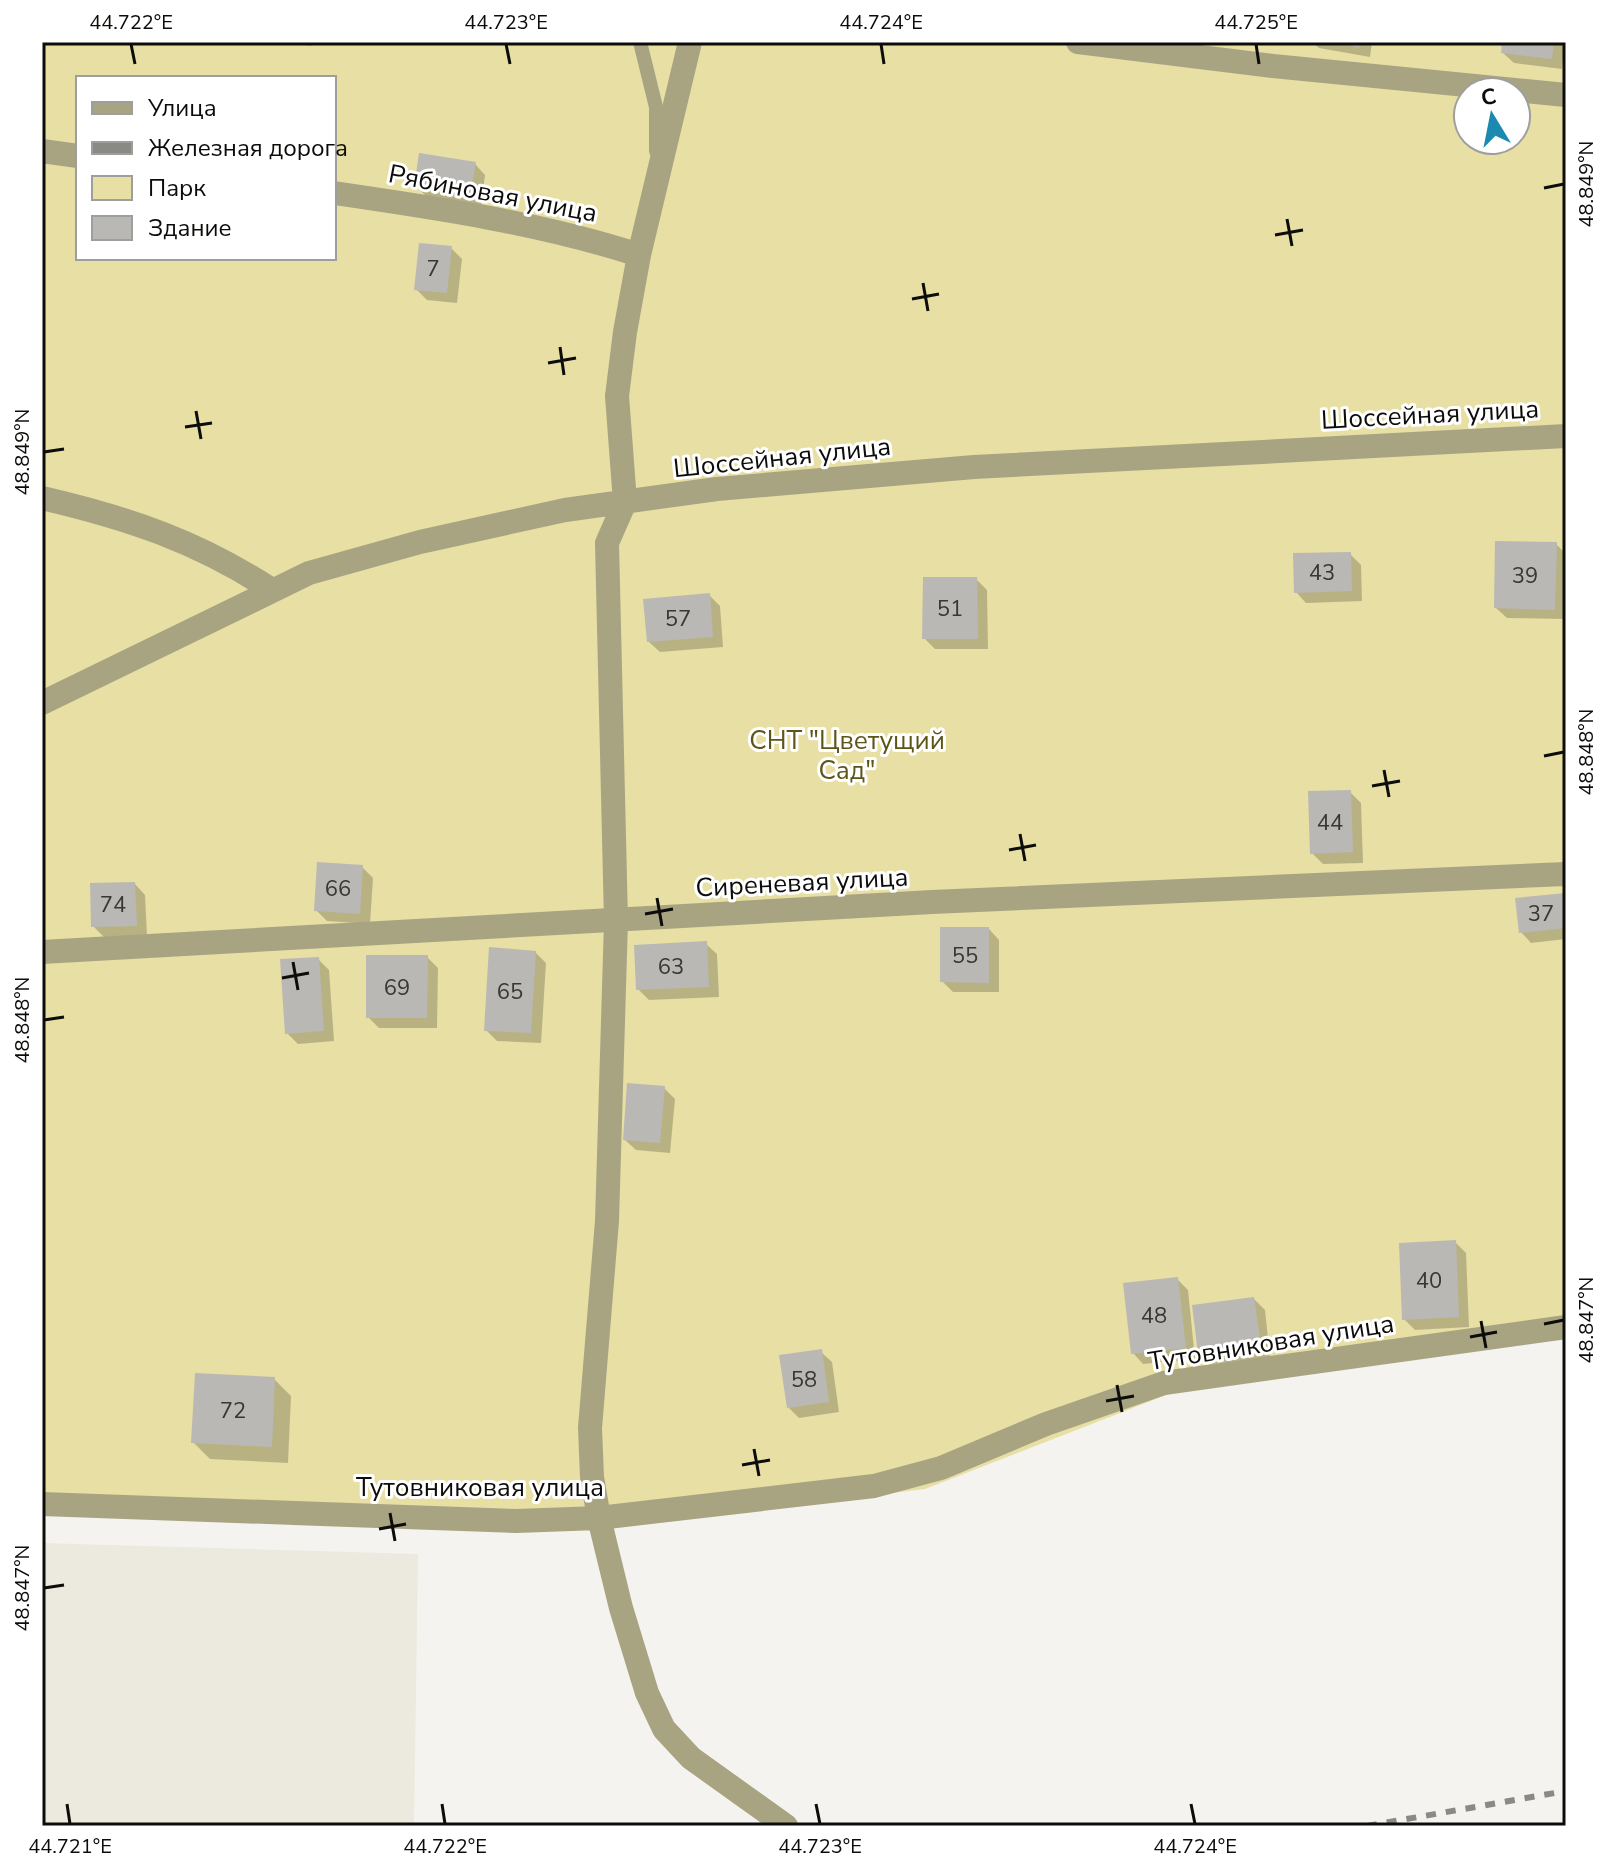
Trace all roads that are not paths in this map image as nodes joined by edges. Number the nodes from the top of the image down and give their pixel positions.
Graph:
1 (640, 42) edge
2 (690, 42) edge
3 (1078, 42) edge
4 (1566, 95) edge
5 (42, 151) edge
6 (76, 156) edge
7 (657, 179) junction
8 (336, 193) edge
9 (639, 255) junction
10 (1566, 436) edge
11 (42, 498) edge
12 (625, 502) junction
13 (272, 590) junction
14 (42, 703) edge
15 (1566, 874) edge
16 (616, 921) junction
17 (42, 952) edge
18 (1566, 1327) edge
19 (42, 1504) edge
20 (599, 1518) junction
21 (786, 1826) edge

1 - 7 lane
2 - 7 street
3 - 4 street
5 - 6 street
7 - 9 street
8 - 9 street, Рябиновая улица
9 - 12 street
10 - 12 street, Шоссейная улица
11 - 13 street
12 - 13 street, Шоссейная улица
12 - 16 street
13 - 14 street, Шоссейная улица
15 - 16 street, Сиреневая улица
16 - 17 street, Сиреневая улица
16 - 20 street
18 - 20 street, Тутовниковая улица
19 - 20 street, Тутовниковая улица
20 - 21 street

